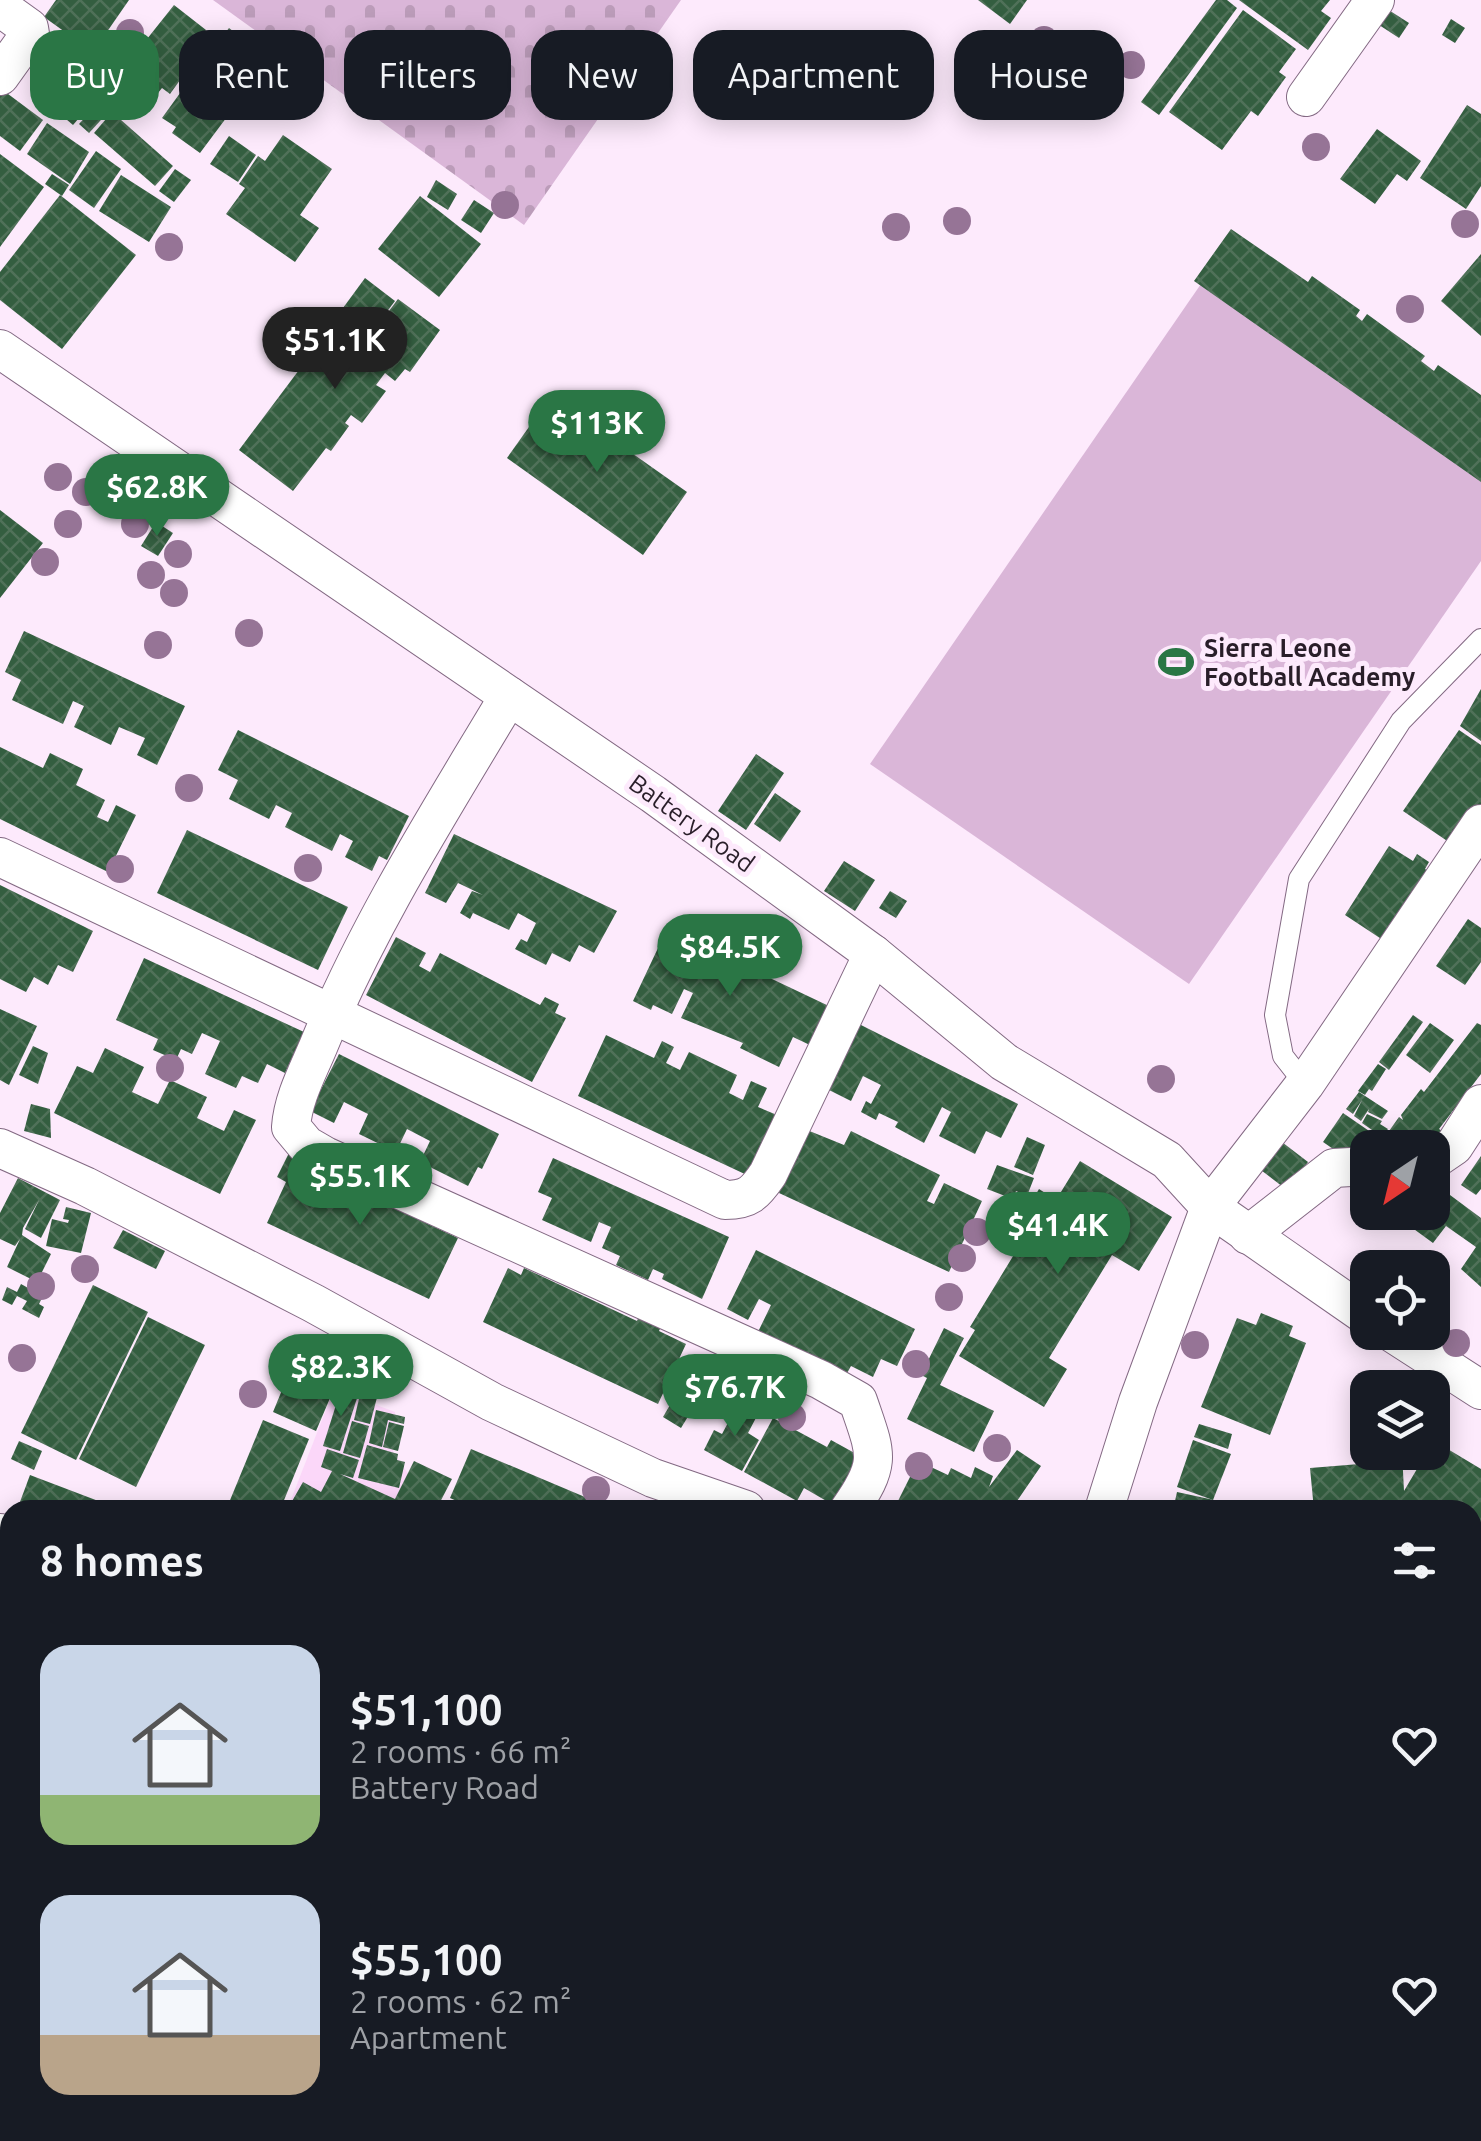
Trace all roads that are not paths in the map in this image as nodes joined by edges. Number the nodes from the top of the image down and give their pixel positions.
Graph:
1 (1375, 0) edge
2 (0, 8) edge
3 (0, 76) edge
4 (1306, 97) dead end
5 (0, 349) edge
6 (1481, 639) edge
7 (509, 696) junction
8 (1481, 824) edge
9 (0, 857) edge
10 (873, 954) junction
11 (332, 1012) junction
12 (1305, 1084) junction
13 (1481, 1104) edge
14 (0, 1148) edge
15 (1450, 1149) edge
16 (1350, 1167) edge
17 (1210, 1208) junction
18 (1248, 1234) junction
19 (1350, 1305) edge
20 (1419, 1350) edge
21 (1481, 1390) edge
22 (717, 1500) edge
23 (855, 1500) edge
24 (1107, 1500) edge

1 - 4 street
2 - 3 street
5 - 7 street, Battery Road
6 - 12 lane
7 - 10 street, Battery Road
7 - 11 street
8 - 12 street
9 - 11 street
10 - 11 street
10 - 17 street, Battery Road
11 - 23 street
12 - 17 street
13 - 15 street
14 - 22 street
16 - 18 street
17 - 18 street, Battery Road
17 - 24 street
18 - 19 street, Battery Road
20 - 21 street

